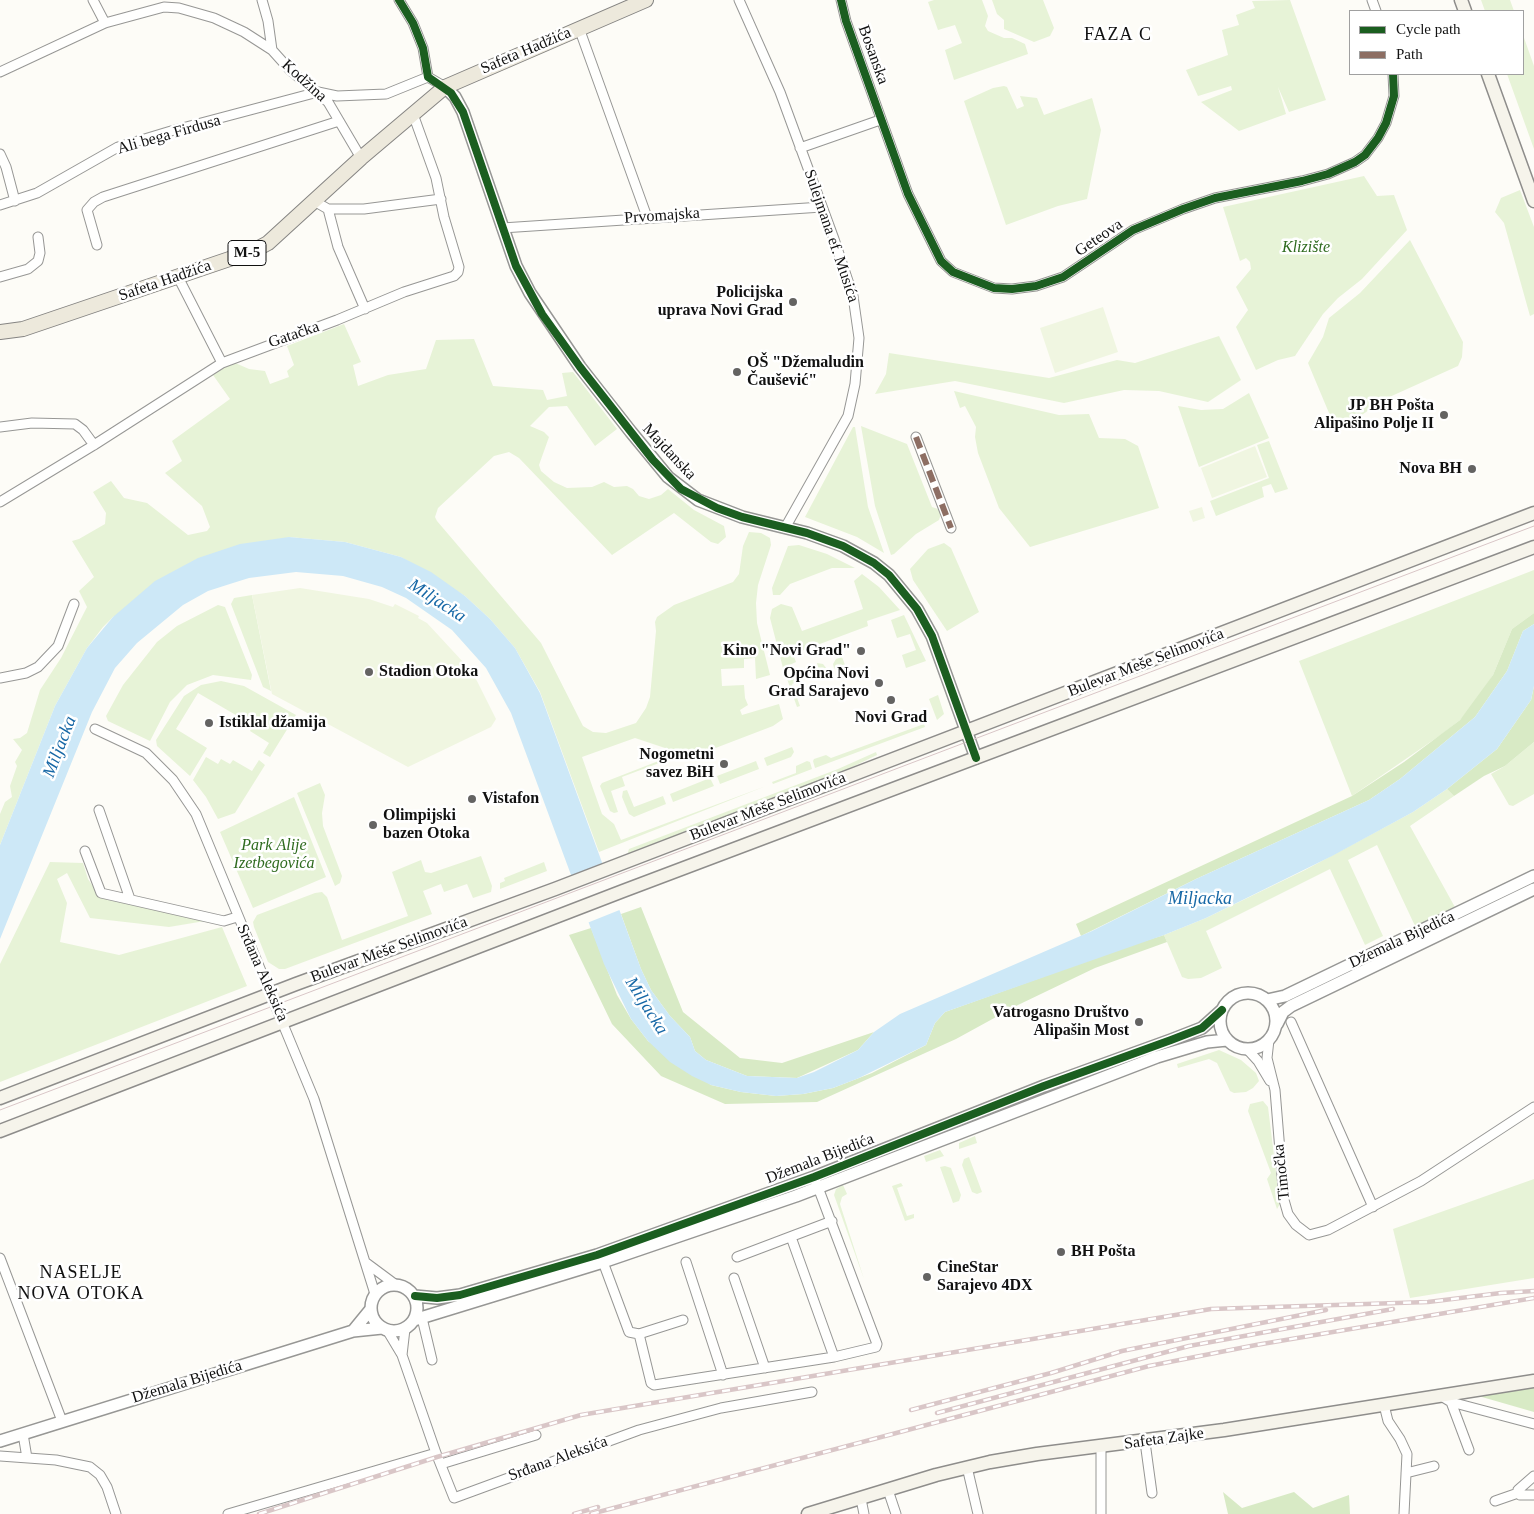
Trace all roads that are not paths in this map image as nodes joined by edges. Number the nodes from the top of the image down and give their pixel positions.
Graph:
1 (93, 0) edge
2 (262, 0) edge
3 (400, 0) edge
4 (646, 0) edge
5 (740, 0) edge
6 (841, 0) edge
7 (104, 23) junction
8 (579, 28) junction
9 (272, 50) junction
10 (0, 72) edge
11 (1393, 75) edge
12 (1488, 75) edge
13 (428, 77) junction
14 (445, 87) junction
15 (318, 92) junction
16 (413, 114) junction
17 (880, 120) junction
18 (339, 121) junction
19 (800, 148) junction
20 (0, 154) edge
21 (361, 158) junction
22 (441, 199) junction
23 (14, 201) junction
24 (314, 201) junction
25 (1534, 201) edge
26 (0, 205) edge
27 (822, 207) junction
28 (328, 209) junction
29 (647, 217) junction
30 (502, 228) junction
31 (38, 237) dead end
32 (97, 244) dead end
33 (0, 277) edge
34 (178, 277) junction
35 (365, 308) junction
36 (0, 332) edge
37 (222, 362) junction
38 (0, 427) edge
39 (916, 437) dead end
40 (94, 445) junction
41 (0, 502) edge
42 (1534, 513) edge
43 (785, 528) junction
44 (951, 528) dead end
45 (1534, 547) edge
46 (74, 604) dead end
47 (0, 678) edge
48 (95, 729) dead end
49 (966, 732) junction
50 (976, 758) junction
51 (99, 810) dead end
52 (85, 851) dead end
53 (1534, 876) edge
54 (1534, 889) edge
55 (130, 899) junction
56 (237, 918) junction
57 (270, 994) junction
58 (1267, 1000) junction
59 (1222, 1010) junction
60 (1291, 1022) dead end
61 (284, 1023) junction
62 (1277, 1024) junction
63 (1227, 1040) junction
64 (1269, 1040) junction
65 (1247, 1050) junction
66 (1275, 1090) junction
67 (0, 1098) edge
68 (1534, 1107) edge
69 (0, 1131) edge
70 (816, 1182) junction
71 (1373, 1207) junction
72 (832, 1221) junction
73 (791, 1237) junction
74 (737, 1257) dead end
75 (0, 1258) edge
76 (365, 1262) junction
77 (603, 1262) junction
78 (686, 1262) dead end
79 (734, 1278) dead end
80 (396, 1285) junction
81 (376, 1294) junction
82 (415, 1296) junction
83 (371, 1309) junction
84 (418, 1319) junction
85 (683, 1320) dead end
86 (385, 1329) junction
87 (405, 1329) junction
88 (352, 1331) junction
89 (639, 1334) junction
90 (402, 1355) junction
91 (834, 1357) junction
92 (432, 1360) dead end
93 (765, 1368) junction
94 (723, 1375) junction
95 (1534, 1381) edge
96 (812, 1392) dead end
97 (1446, 1399) junction
98 (1384, 1405) junction
99 (62, 1421) junction
100 (1534, 1424) edge
101 (23, 1434) junction
102 (536, 1435) dead end
103 (0, 1441) edge
104 (1145, 1442) junction
105 (1101, 1447) junction
106 (1468, 1450) dead end
107 (436, 1453) junction
108 (0, 1456) edge
109 (27, 1458) junction
110 (441, 1464) junction
111 (1434, 1466) dead end
112 (966, 1467) junction
113 (1406, 1473) junction
114 (1534, 1476) edge
115 (888, 1490) junction
116 (1152, 1493) dead end
117 (1518, 1493) junction
118 (1534, 1495) edge
119 (862, 1499) junction
120 (1495, 1501) dead end
121 (116, 1514) edge
122 (228, 1514) edge
123 (812, 1514) edge
124 (864, 1514) edge
125 (896, 1514) edge
126 (978, 1514) edge
127 (1100, 1514) edge
128 (1404, 1514) edge

1 - 7 street
2 - 9 street, Kodžina
3 - 13 street
4 - 8 main road, Safeta Hadžića / M-5
5 - 19 street, Sulejmana ef. Musića
6 - 17 street, Bosanska
7 - 9 street
7 - 10 street
8 - 14 main road, Safeta Hadžića / M-5
8 - 29 street
9 - 15 street, Kodžina
11 - 17 street, Geteova
12 - 25 main road
13 - 14 street
13 - 15 street
14 - 16 main road, Safeta Hadžića / M-5
14 - 30 street, Majdanska
15 - 18 street, Kodžina
15 - 23 street, Ali bega Firdusa
16 - 21 main road, Safeta Hadžića / M-5
16 - 22 street
17 - 19 street
18 - 21 street, Kodžina
18 - 32 street
19 - 27 street, Sulejmana ef. Musića
20 - 23 street
21 - 24 main road, Safeta Hadžića / M-5
22 - 28 street
22 - 35 street, Gatačka
23 - 26 street, Ali bega Firdusa
24 - 28 street
24 - 34 main road, Safeta Hadžića / M-5
27 - 29 street, Prvomajska
27 - 43 street, Sulejmana ef. Musića
28 - 35 street
29 - 30 street, Prvomajska
30 - 43 street, Majdanska
31 - 33 street
34 - 36 main road, Safeta Hadžića / M-5
34 - 37 street
35 - 37 street, Gatačka
37 - 40 street, Gatačka
38 - 40 street
39 - 44 street
40 - 41 street, Gatačka
42 - 49 main road, Bulevar Meše Selimovića
43 - 49 street, Majdanska
45 - 50 main road, Bulevar Meše Selimovića
46 - 47 street
48 - 56 street, Srđana Aleksića
49 - 50 street, Majdanska
49 - 57 main road, Bulevar Meše Selimovića
50 - 61 main road, Bulevar Meše Selimovića
51 - 55 street
52 - 55 street
53 - 58 street, Džemala Bijedića
54 - 62 street, Džemala Bijedića
55 - 56 street
56 - 57 street, Srđana Aleksića
57 - 61 street, Srđana Aleksića
57 - 67 main road, Bulevar Meše Selimovića
58 - 59 street, Džemala Bijedića
58 - 62 street
59 - 63 street
59 - 70 street, Džemala Bijedića
60 - 71 street
61 - 69 main road, Bulevar Meše Selimovića
61 - 76 street, Srđana Aleksića
62 - 64 street, Džemala Bijedića
63 - 65 street
63 - 70 street, Džemala Bijedića
64 - 65 street
64 - 66 street, Timočka
65 - 66 street, Timočka
66 - 71 street, Timočka
68 - 71 street, Timočka
70 - 72 street
70 - 77 street, Džemala Bijedića
70 - 82 street, Džemala Bijedića
72 - 73 street
72 - 91 street
73 - 74 street
73 - 91 street
75 - 99 street
76 - 80 street
76 - 81 street, Srđana Aleksića
77 - 84 street, Džemala Bijedića
77 - 89 street
78 - 94 street
79 - 93 street
80 - 81 street
80 - 82 street
81 - 83 street
82 - 84 street
83 - 86 street
83 - 88 street
84 - 87 street
84 - 92 street
85 - 89 street
86 - 87 street
86 - 88 street, Džemala Bijedića
86 - 90 street, Srđana Aleksića
87 - 90 street, Srđana Aleksića
88 - 99 street, Džemala Bijedića
89 - 94 street
90 - 107 street, Srđana Aleksića
91 - 93 street
93 - 94 street
95 - 97 main road, Safeta Zajke
96 - 110 street, Srđana Aleksića
97 - 98 main road, Safeta Zajke
97 - 100 street, Safeta Zajke
97 - 106 street
98 - 104 main road, Safeta Zajke
98 - 113 street
99 - 101 street, Džemala Bijedića
101 - 103 street, Džemala Bijedića
101 - 109 street
102 - 110 street
104 - 105 main road, Safeta Zajke
104 - 116 street
105 - 112 main road, Safeta Zajke
105 - 127 street
107 - 110 street, Srđana Aleksića
107 - 122 street
108 - 109 street
109 - 121 street
111 - 113 street
112 - 115 main road, Safeta Zajke
112 - 126 street
113 - 128 street
114 - 117 street
115 - 119 main road, Safeta Zajke
115 - 125 street
117 - 118 street
117 - 120 street
119 - 123 main road, Safeta Zajke
119 - 124 street

